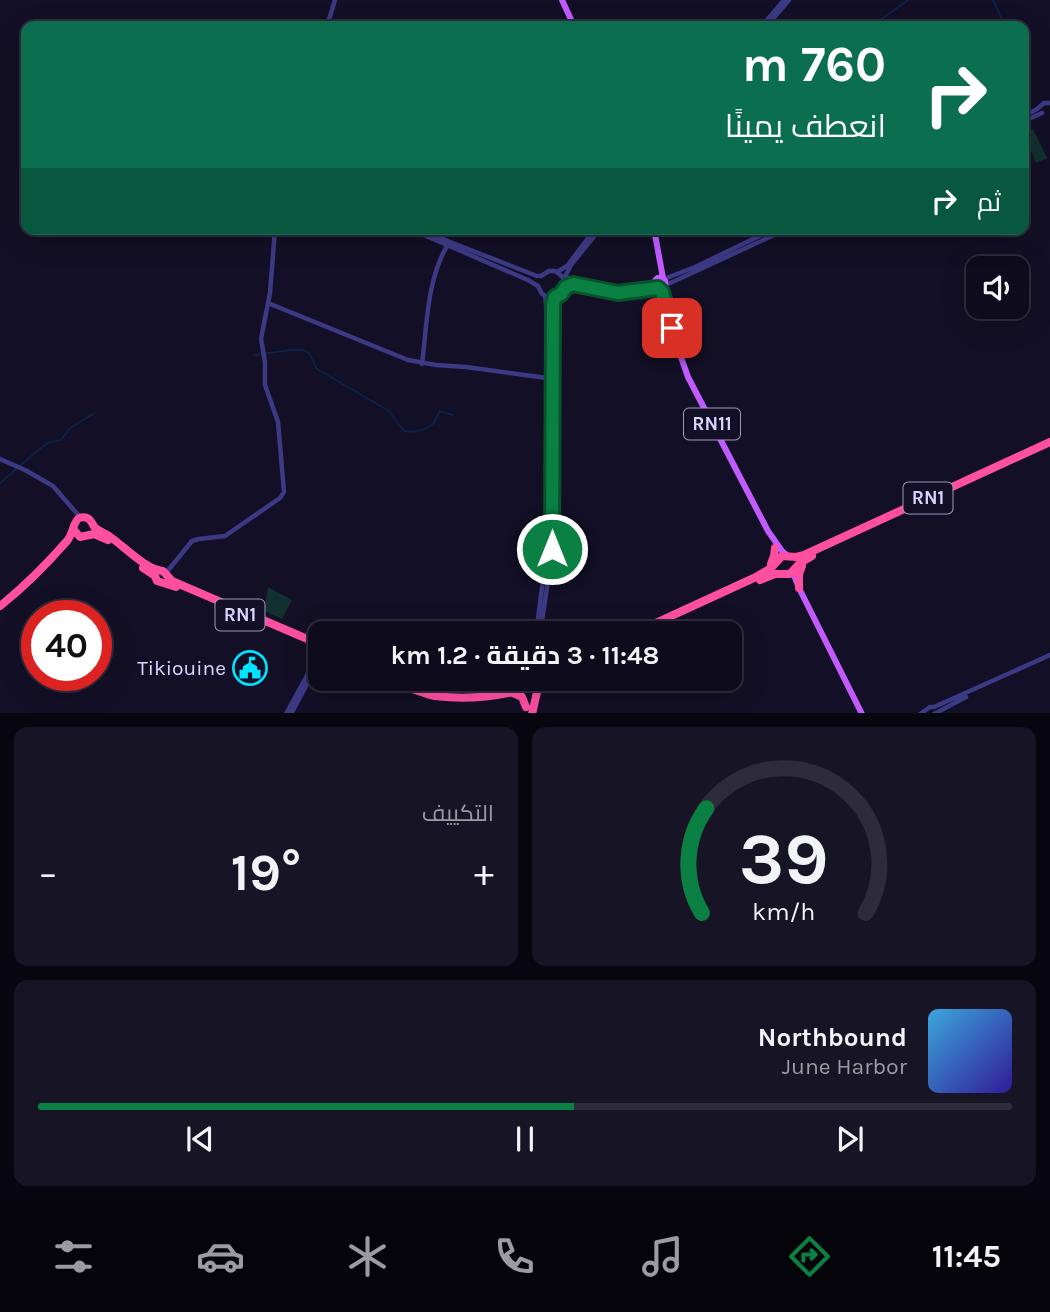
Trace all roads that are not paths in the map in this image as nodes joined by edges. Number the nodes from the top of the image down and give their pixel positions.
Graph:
1 (335, 0) edge
2 (562, 0) edge
3 (786, 0) edge
4 (329, 21) edge
5 (572, 21) edge
6 (767, 21) edge
7 (771, 21) edge
8 (1049, 104) edge
9 (1040, 107) junction
10 (1045, 113) edge
11 (1029, 115) edge
12 (274, 235) edge
13 (425, 235) edge
14 (432, 235) edge
15 (593, 235) edge
16 (594, 235) edge
17 (655, 235) edge
18 (762, 235) edge
19 (773, 235) edge
20 (448, 244) junction
21 (557, 272) junction
22 (541, 276) junction
23 (564, 278) junction
24 (661, 283) junction
25 (538, 286) junction
26 (564, 288) junction
27 (545, 296) junction
28 (555, 297) junction
29 (268, 303) junction
30 (422, 364) junction
31 (547, 378) junction
32 (1050, 442) edge
33 (1050, 448) edge
34 (0, 459) edge
35 (70, 507) junction
36 (77, 527) junction
37 (91, 530) junction
38 (771, 536) junction
39 (775, 548) junction
40 (789, 556) junction
41 (812, 556) junction
42 (777, 562) junction
43 (795, 568) junction
44 (163, 574) junction
45 (782, 574) junction
46 (756, 577) junction
47 (799, 587) junction
48 (0, 606) edge
49 (0, 612) edge
50 (539, 621) edge
51 (540, 621) edge
52 (660, 621) edge
53 (670, 621) edge
54 (308, 645) edge
55 (1050, 657) edge
56 (308, 672) edge
57 (308, 674) edge
58 (435, 691) edge
59 (505, 691) joint
60 (531, 691) edge
61 (536, 691) edge
62 (932, 711) edge
63 (529, 712) edge
64 (288, 713) edge
65 (859, 713) edge
66 (920, 713) edge

1 - 4 street
2 - 5 main road
3 - 6 street
3 - 7 street
8 - 9 street
9 - 10 street
9 - 11 street
12 - 29 street
13 - 20 street
14 - 20 street
15 - 21 street
16 - 23 street
17 - 24 main road, RN11
18 - 24 street
19 - 24 street
20 - 22 street
20 - 25 street
20 - 30 street
21 - 22 street
21 - 23 street
22 - 25 street
23 - 24 street
23 - 26 street
24 - 26 street
24 - 38 main road, RN11
25 - 27 street
26 - 28 street
27 - 28 street
27 - 31 street
28 - 51 street
29 - 30 street
29 - 44 street
30 - 31 street
31 - 50 street
32 - 40 highway, RN1
33 - 41 highway, RN1
34 - 35 street
35 - 36 street
35 - 36 street
36 - 37 highway
36 - 37 highway, RN1
36 - 48 highway
36 - 49 highway
37 - 44 highway, RN1
38 - 39 main road, RN11
38 - 40 main road, RN11
39 - 42 main road, RN11
39 - 46 highway
40 - 42 highway, RN1
40 - 43 highway
41 - 43 highway, RN1
41 - 47 highway
42 - 45 highway
42 - 46 highway, RN1
43 - 45 highway, RN1
43 - 47 main road
44 - 54 highway, RN1
45 - 53 highway, RN1
45 - 65 main road
46 - 52 highway, RN1
47 - 65 main road
55 - 62 street
56 - 64 street
57 - 64 street
58 - 59 highway
59 - 63 highway
60 - 63 highway
61 - 63 highway
62 - 66 street

